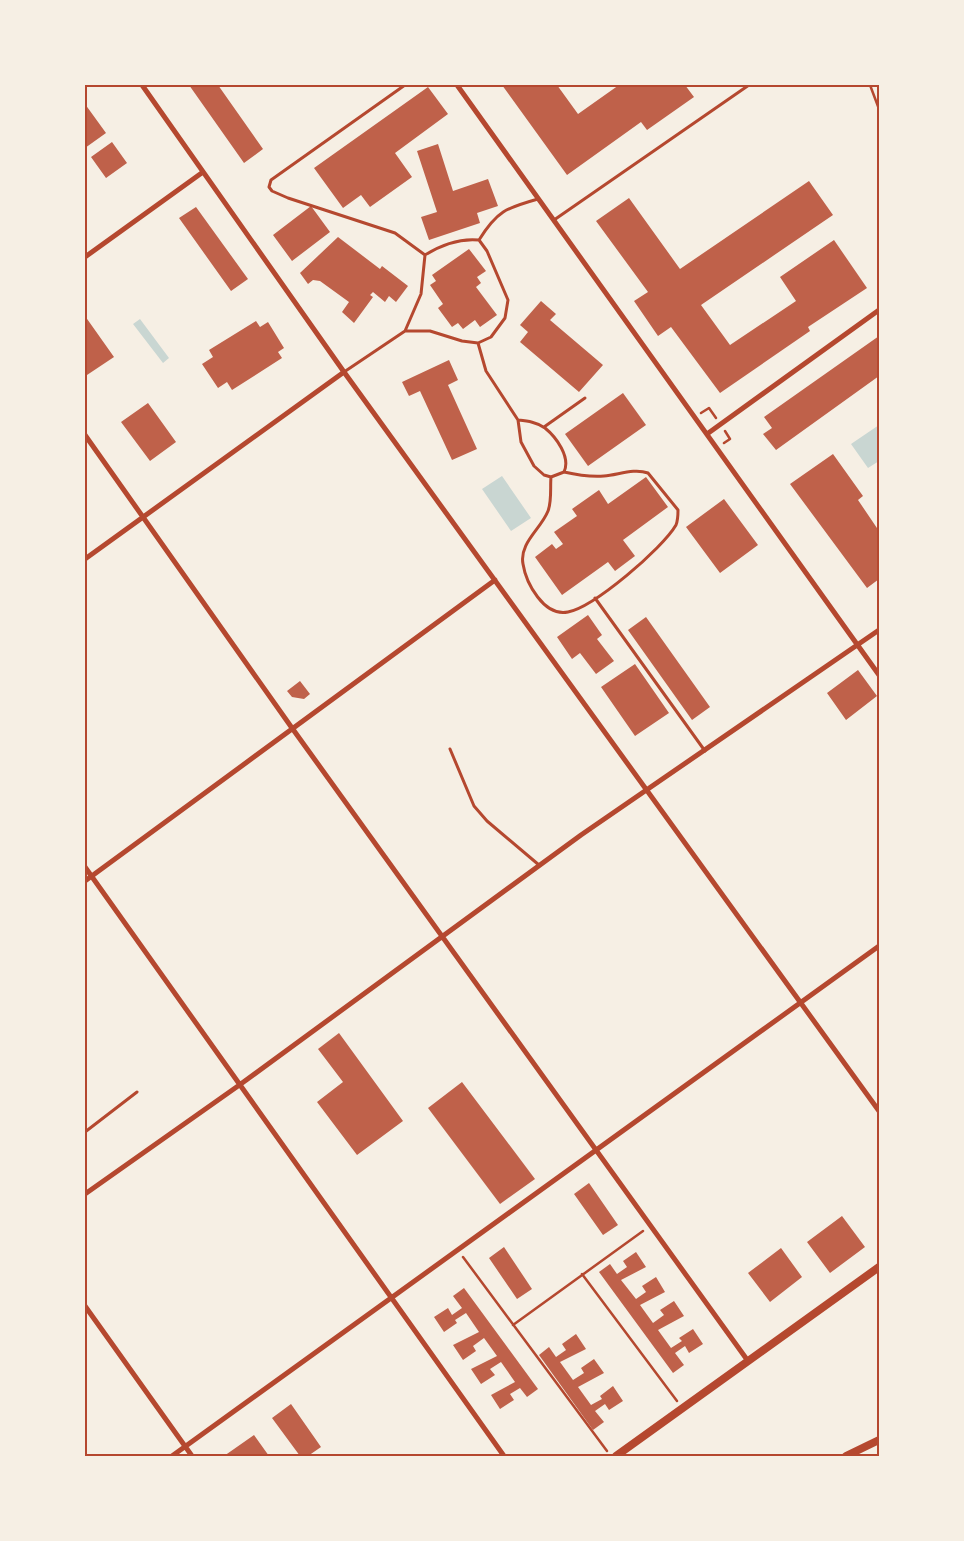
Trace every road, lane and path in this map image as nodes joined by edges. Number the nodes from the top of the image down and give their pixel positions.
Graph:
1 (142, 85) edge
2 (405, 85) edge
3 (457, 85) edge
4 (749, 85) edge
5 (761, 85) edge
6 (774, 85) edge
7 (870, 85) edge
8 (879, 109) edge
9 (203, 172) junction
10 (539, 199) junction
11 (554, 220) junction
12 (478, 240) junction
13 (425, 255) junction
14 (85, 257) edge
15 (879, 310) edge
16 (405, 331) junction
17 (478, 343) junction
18 (344, 372) junction
19 (585, 398) dead end
20 (518, 420) junction
21 (544, 427) junction
22 (706, 434) junction
23 (85, 435) edge
24 (564, 472) junction
25 (551, 477) junction
26 (144, 516) junction
27 (85, 559) edge
28 (495, 580) junction
29 (595, 598) junction
30 (879, 630) edge
31 (858, 645) junction
32 (879, 675) edge
33 (292, 728) junction
34 (450, 749) dead end
35 (705, 751) junction
36 (648, 790) junction
37 (540, 865) junction
38 (85, 868) edge
39 (91, 877) junction
40 (85, 881) edge
41 (441, 936) junction
42 (879, 946) edge
43 (801, 1002) junction
44 (238, 1086) junction
45 (137, 1092) dead end
46 (879, 1110) edge
47 (85, 1132) edge
48 (596, 1150) junction
49 (85, 1194) edge
50 (650, 1226) junction
51 (458, 1250) junction
52 (879, 1267) edge
53 (582, 1274) junction
54 (390, 1298) junction
55 (85, 1306) edge
56 (513, 1325) junction
57 (748, 1361) junction
58 (682, 1408) junction
59 (879, 1440) edge
60 (185, 1446) junction
61 (172, 1456) edge
62 (192, 1456) edge
63 (504, 1456) edge
64 (611, 1456) edge
65 (616, 1456) edge
66 (846, 1456) edge

1 - 9 street
2 - 13 lane
3 - 10 street
4 - 11 lane
5 - 6 lane
7 - 8 path
9 - 14 street
9 - 18 street
10 - 11 street
10 - 12 lane
11 - 22 street
12 - 13 lane
12 - 17 lane
13 - 16 lane
15 - 22 street
16 - 17 lane
16 - 18 lane
17 - 20 lane
18 - 26 street
18 - 28 street
19 - 21 lane
20 - 21 lane
20 - 25 lane
21 - 24 lane
22 - 31 street
23 - 26 street
24 - 25 lane
24 - 29 lane
25 - 29 lane
26 - 27 street
26 - 33 street
28 - 33 street
28 - 36 street
29 - 35 lane
30 - 31 street
31 - 32 street
31 - 35 street
33 - 39 street
33 - 41 street
34 - 37 lane
35 - 36 street
36 - 37 street
36 - 43 street
37 - 41 street
38 - 39 street
39 - 40 street
39 - 44 street
41 - 44 street
41 - 48 street
42 - 43 street
43 - 46 street
43 - 48 street
44 - 49 street
44 - 54 street
45 - 47 lane
48 - 50 street
48 - 51 street
50 - 53 path
50 - 57 street
51 - 54 street
51 - 56 path
52 - 57 street
53 - 56 path
53 - 58 path
54 - 60 street
54 - 63 street
55 - 60 street
56 - 64 path
57 - 58 street
58 - 65 street
59 - 66 street
60 - 61 street
60 - 62 street

